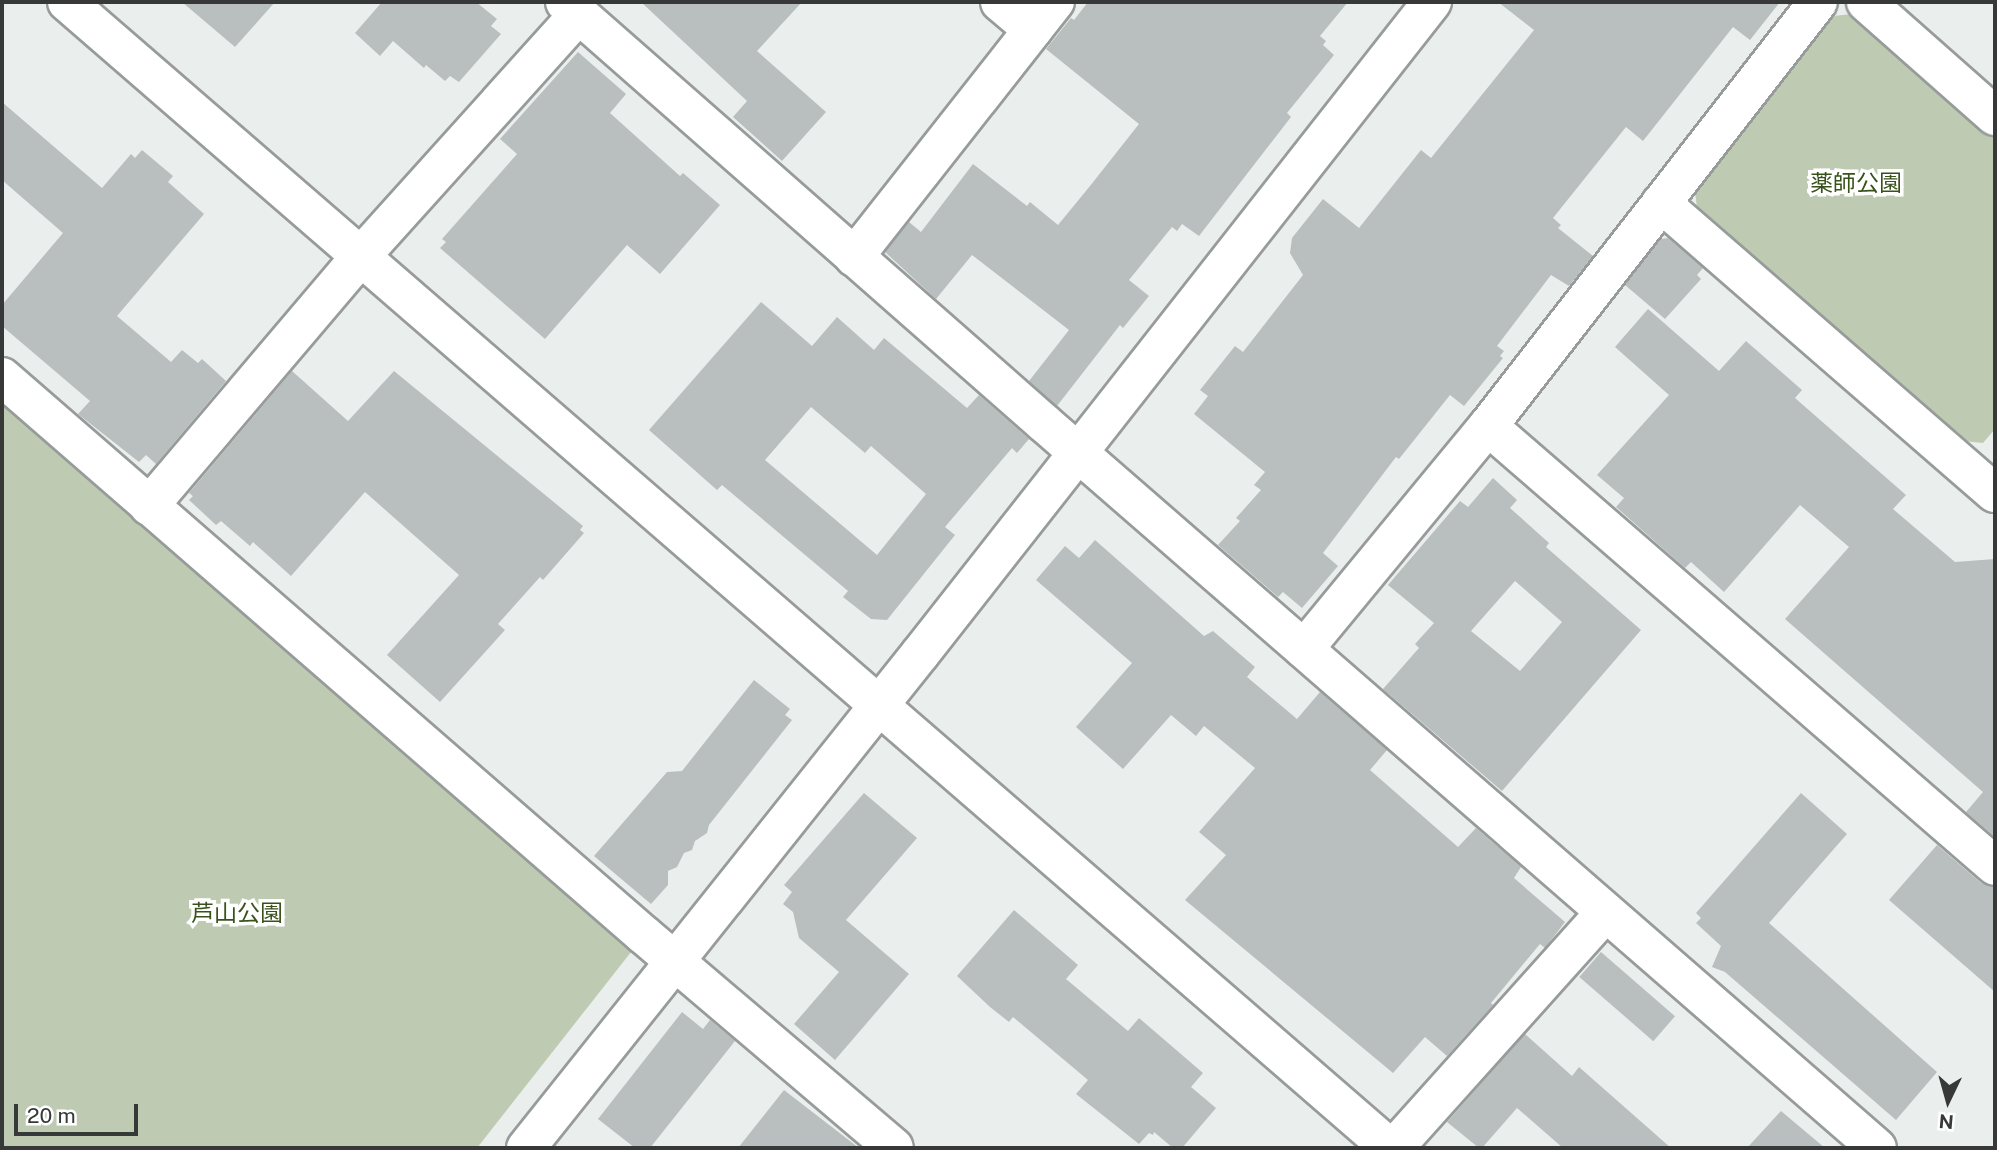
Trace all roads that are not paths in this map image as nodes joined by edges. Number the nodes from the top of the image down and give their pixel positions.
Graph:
1 (67, 2) edge
2 (1000, 2) edge
3 (1432, 2) edge
4 (1818, 2) edge
5 (1866, 2) edge
6 (572, 8) edge
7 (1044, 16) edge
8 (1995, 116) edge
9 (1661, 203) junction
10 (361, 256) junction
11 (854, 257) junction
12 (2, 377) edge
13 (1488, 426) junction
14 (1077, 453) junction
15 (1988, 473) edge
16 (149, 506) junction
17 (1304, 649) junction
18 (877, 704) junction
19 (1995, 866) edge
20 (1606, 912) junction
21 (674, 961) junction
22 (526, 1148) edge
23 (894, 1148) edge
24 (1392, 1148) edge
25 (1877, 1148) edge

1 - 10 street
2 - 7 street
3 - 14 street
4 - 9 street
5 - 8 street
6 - 10 street
6 - 11 street
7 - 11 street
9 - 13 street
9 - 15 street
10 - 16 street
10 - 18 street
11 - 14 street
12 - 16 street
13 - 17 street
13 - 19 street
14 - 17 street
14 - 18 street
16 - 21 street
17 - 20 street
18 - 21 street
18 - 24 street
20 - 24 street
20 - 25 street
21 - 22 street
21 - 23 street

